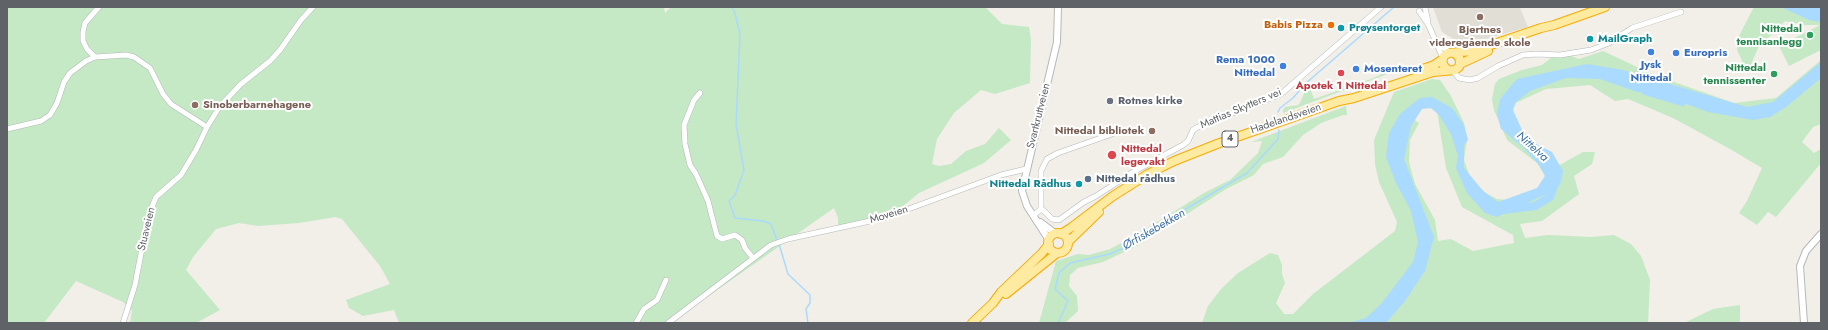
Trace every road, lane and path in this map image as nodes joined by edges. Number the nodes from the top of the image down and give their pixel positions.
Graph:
1 (99, 7) edge
2 (314, 7) edge
3 (1058, 7) edge
4 (1381, 7) edge
5 (1605, 7) edge
6 (1425, 8) dead end
7 (1419, 11) dead end
8 (1681, 12) dead end
9 (1428, 24) junction
10 (1554, 25) junction
11 (1435, 40) junction
12 (1452, 53) junction
13 (96, 57) junction
14 (1443, 59) junction
15 (1454, 68) junction
16 (700, 93) dead end
17 (1339, 101) junction
18 (207, 127) junction
19 (7, 130) edge
20 (1112, 134) dead end
21 (1026, 169) junction
22 (1125, 189) junction
23 (1041, 210) junction
24 (1034, 215) junction
25 (1038, 221) junction
26 (1059, 234) junction
27 (1821, 234) edge
28 (1049, 242) junction
29 (1068, 242) junction
30 (1057, 253) junction
31 (753, 258) junction
32 (666, 280) dead end
33 (993, 303) junction
34 (123, 323) edge
35 (636, 323) edge
36 (668, 323) edge
37 (972, 323) edge
38 (1804, 323) edge

1 - 13 street
2 - 18 street, Stuaveien
3 - 21 street, Svartkruttveien
4 - 23 street, Mattias Skytters vei
5 - 10 highway, Hadelandsveien / 4
6 - 9 street
7 - 9 street
8 - 15 street
9 - 11 street
10 - 12 highway, Hadelandsveien / 4
10 - 15 highway, Hadelandsveien / 4
11 - 12 street
11 - 14 street
12 - 14 highway, 4
12 - 15 highway
13 - 18 street
13 - 19 street
14 - 15 highway
14 - 17 highway, Hadelandsveien / 4
15 - 17 highway, Hadelandsveien / 4
16 - 31 street
17 - 22 highway, Hadelandsveien / 4
18 - 34 street, Stuaveien
20 - 23 street
21 - 24 street, Svartkruttveien
21 - 31 street, Moveien
22 - 26 highway, Hadelandsveien / 4
22 - 29 highway, Hadelandsveien / 4
23 - 24 street
24 - 25 street, Svartkruttveien
25 - 26 street, Svartkruttveien
25 - 28 street, Svartkruttveien
26 - 28 highway, 4
26 - 29 highway
27 - 38 street
28 - 30 highway
28 - 33 highway, 4
29 - 30 highway, 4
30 - 33 highway, 4
31 - 36 street, Moveien
32 - 35 street
33 - 37 highway, 4

